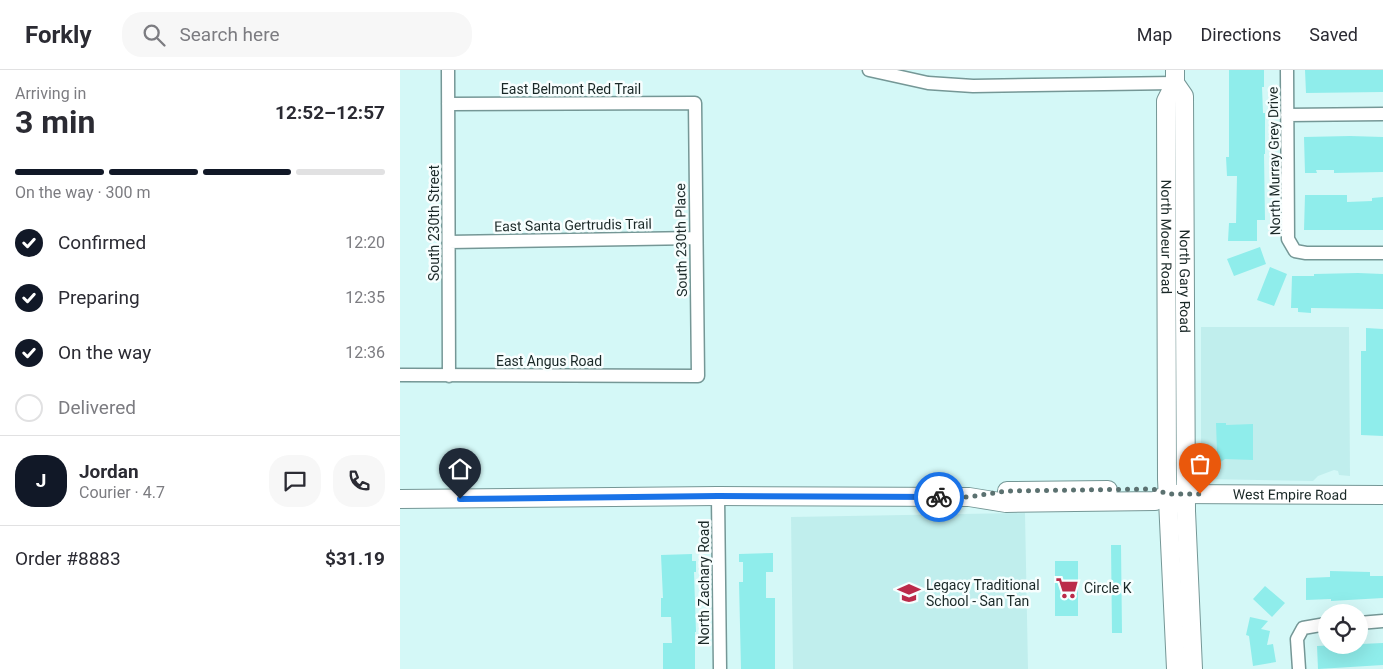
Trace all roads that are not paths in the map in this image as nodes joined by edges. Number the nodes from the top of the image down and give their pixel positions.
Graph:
1 (448, 70) edge
2 (870, 70) edge
3 (1287, 70) edge
4 (1175, 76) edge
5 (695, 103) joint
6 (448, 104) junction
7 (1383, 114) edge
8 (1287, 115) junction
9 (696, 238) junction
10 (449, 242) junction
11 (1383, 253) edge
12 (400, 375) edge
13 (449, 376) junction
14 (698, 376) joint
15 (1168, 494) junction
16 (1186, 494) junction
17 (1383, 495) edge
18 (718, 496) junction
19 (400, 499) edge
20 (1383, 621) edge
21 (1368, 622) edge
22 (1318, 625) edge
23 (720, 669) edge
24 (1176, 669) edge
25 (1194, 669) edge
26 (1299, 669) edge

1 - 6 street, South 230th Street
2 - 4 street
3 - 8 street, North Murray Grey Drive
4 - 15 main road, North Moeur Road
4 - 16 main road, North Gary Road
5 - 6 street, East Belmont Red Trail
5 - 9 street, South 230th Place
6 - 10 street, South 230th Street
7 - 8 street
8 - 11 street, North Murray Grey Drive
9 - 10 street, East Santa Gertrudis Trail
9 - 14 street, South 230th Place
10 - 13 street, South 230th Street
12 - 13 street, East Angus Road
13 - 14 street, East Angus Road
15 - 16 main road, West Empire Road
15 - 18 main road, West Empire Road
15 - 24 main road
16 - 17 main road, West Empire Road
16 - 25 main road
18 - 19 main road, West Empire Road
18 - 23 street, North Zachary Road
20 - 21 street
22 - 26 street

